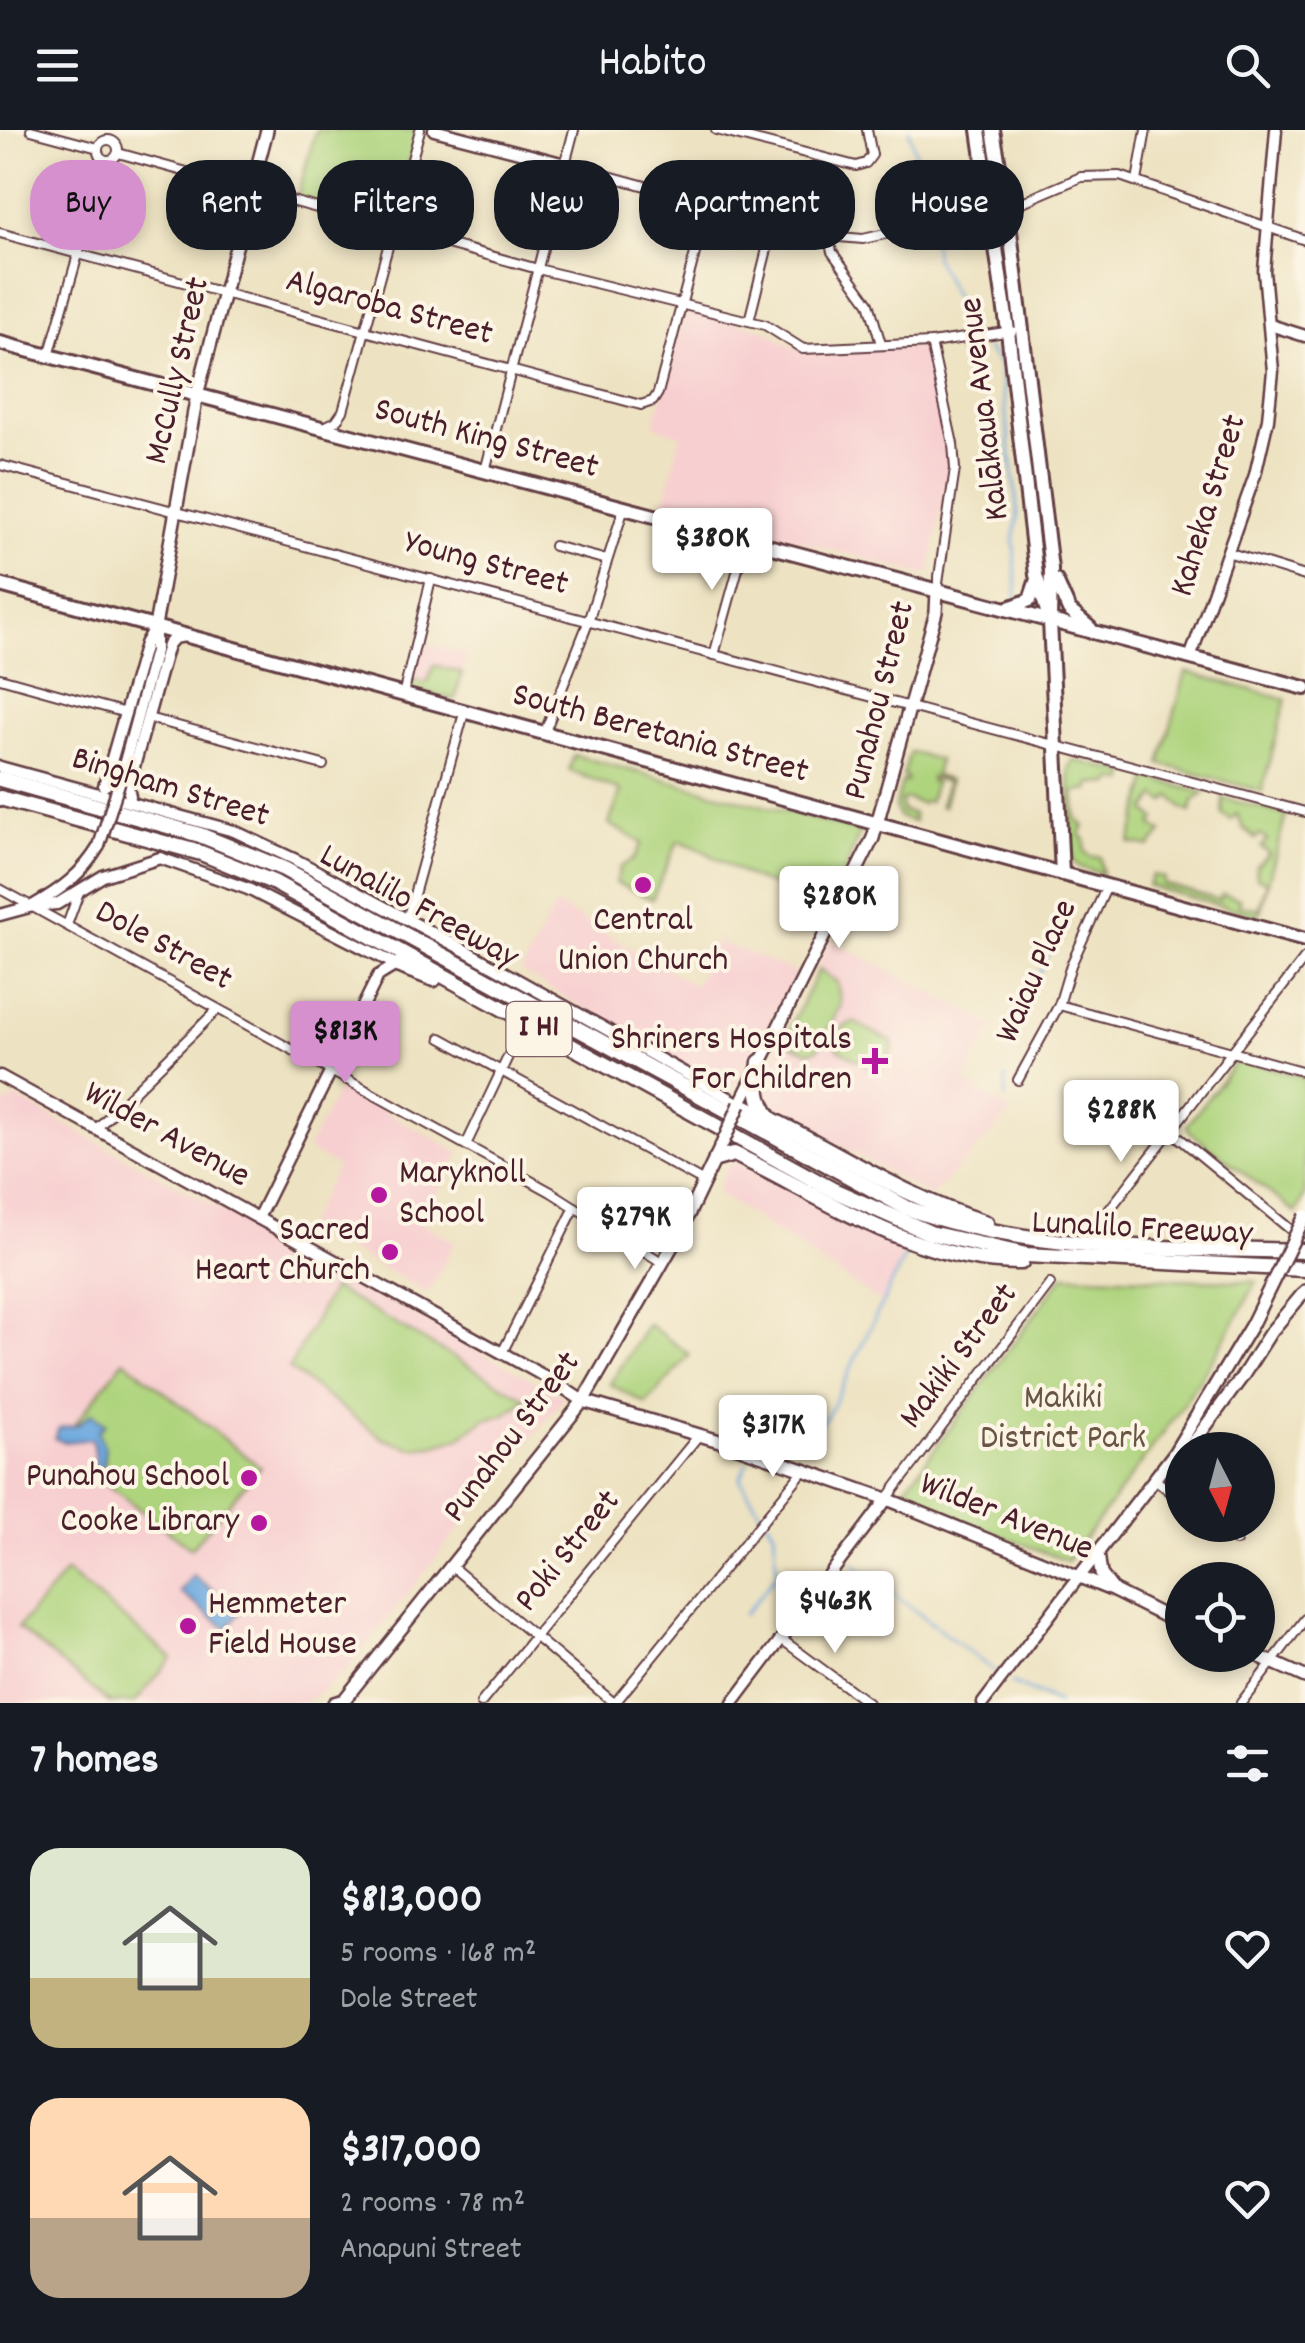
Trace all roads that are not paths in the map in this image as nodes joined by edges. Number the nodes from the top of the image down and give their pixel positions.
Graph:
1 (30, 130) edge
2 (113, 130) edge
3 (267, 130) edge
4 (420, 130) edge
5 (434, 130) edge
6 (574, 130) edge
7 (716, 130) edge
8 (867, 130) edge
9 (979, 130) edge
10 (992, 130) edge
11 (1146, 130) edge
12 (1276, 130) edge
13 (110, 140) junction
14 (98, 148) junction
15 (118, 153) junction
16 (105, 160) joint
17 (260, 160) edge
18 (412, 160) edge
19 (550, 160) edge
20 (566, 160) edge
21 (984, 160) edge
22 (997, 160) edge
23 (166, 166) edge
24 (1137, 181) junction
25 (1024, 201) edge
26 (1267, 227) junction
27 (0, 233) edge
28 (1305, 240) edge
29 (81, 250) edge
30 (236, 250) edge
31 (389, 250) edge
32 (474, 250) edge
33 (543, 250) edge
34 (696, 250) edge
35 (766, 250) edge
36 (832, 250) edge
37 (999, 250) edge
38 (1009, 250) edge
39 (80, 253) junction
40 (538, 268) junction
41 (224, 292) junction
42 (682, 304) junction
43 (748, 321) junction
44 (1270, 324) junction
45 (1015, 330) junction
46 (367, 331) junction
47 (1305, 336) edge
48 (0, 343) edge
49 (881, 344) junction
50 (931, 344) junction
51 (49, 356) junction
52 (510, 370) junction
53 (198, 395) junction
54 (318, 427) junction
55 (0, 465) edge
56 (485, 471) junction
57 (624, 508) junction
58 (176, 512) junction
59 (746, 540) junction
60 (554, 546) dead end
61 (1228, 552) junction
62 (607, 560) junction
63 (1052, 569) junction
64 (1036, 575) junction
65 (1305, 576) edge
66 (432, 579) junction
67 (0, 585) edge
68 (937, 591) junction
69 (1006, 609) junction
70 (588, 621) junction
71 (1050, 621) junction
72 (155, 626) junction
73 (1096, 633) junction
74 (192, 636) junction
75 (155, 651) junction
76 (714, 655) junction
77 (1190, 658) junction
78 (160, 676) junction
79 (0, 678) edge
80 (1305, 688) edge
81 (403, 696) junction
82 (911, 709) junction
83 (464, 713) junction
84 (126, 714) junction
85 (148, 718) junction
86 (544, 734) junction
87 (1058, 744) junction
88 (323, 765) dead end
89 (0, 773) edge
90 (113, 786) junction
91 (0, 798) edge
92 (131, 802) junction
93 (1305, 812) edge
94 (878, 824) junction
95 (1062, 874) junction
96 (1108, 886) junction
97 (0, 889) edge
98 (79, 892) junction
99 (33, 906) junction
100 (0, 915) edge
101 (407, 920) junction
102 (68, 924) junction
103 (1305, 940) edge
104 (374, 955) junction
105 (1305, 958) edge
106 (397, 965) junction
107 (378, 976) junction
108 (490, 1002) junction
109 (1059, 1005) junction
110 (218, 1010) junction
111 (441, 1038) dead end
112 (514, 1044) dead end
113 (1233, 1052) junction
114 (760, 1062) junction
115 (502, 1071) junction
116 (330, 1072) junction
117 (1305, 1072) edge
118 (0, 1076) edge
119 (1018, 1080) dead end
120 (740, 1104) junction
121 (771, 1118) junction
122 (96, 1129) junction
123 (1172, 1132) junction
124 (466, 1145) junction
125 (716, 1159) junction
126 (704, 1182) junction
127 (575, 1207) junction
128 (1305, 1216) edge
129 (258, 1218) junction
130 (1098, 1223) dead end
131 (1305, 1232) edge
132 (1059, 1242) junction
133 (1305, 1251) edge
134 (1075, 1260) junction
135 (664, 1263) junction
136 (1305, 1269) edge
137 (1050, 1284) dead end
138 (1305, 1291) edge
139 (502, 1353) junction
140 (1209, 1397) junction
141 (583, 1401) junction
142 (1221, 1405) junction
143 (1190, 1432) edge
144 (1201, 1432) edge
145 (699, 1435) junction
146 (1165, 1469) edge
147 (804, 1470) junction
148 (1156, 1480) junction
149 (1165, 1487) edge
150 (886, 1499) junction
151 (1098, 1553) junction
152 (450, 1565) junction
153 (1078, 1578) junction
154 (1114, 1591) junction
155 (1165, 1616) edge
156 (1305, 1618) edge
157 (536, 1636) junction
158 (780, 1638) junction
159 (1275, 1661) edge
160 (1275, 1662) edge
161 (1266, 1672) edge
162 (1305, 1677) edge
163 (342, 1702) edge
164 (986, 1702) edge
165 (481, 1703) edge
166 (615, 1703) edge
167 (733, 1703) edge
168 (868, 1703) edge
169 (1241, 1703) edge

1 - 14 street
2 - 13 street
3 - 17 main road, McCully Street
4 - 18 street
5 - 19 street
6 - 20 street
7 - 8 street
9 - 21 main road, Kalākaua Avenue
10 - 22 main road, Kalākaua Avenue
11 - 24 street
12 - 26 street, Kaheka Street
13 - 14 street
13 - 15 street
14 - 16 street
15 - 16 street
15 - 23 street
24 - 25 street
24 - 26 street
26 - 28 street
26 - 44 street, Kaheka Street
27 - 39 street, Algaroba Street
29 - 39 street
30 - 41 main road, McCully Street
31 - 46 street
32 - 40 street
33 - 40 street
34 - 42 street
35 - 43 street
36 - 49 street
37 - 45 main road, Kalākaua Avenue
38 - 45 main road, Kalākaua Avenue
39 - 41 street, Algaroba Street
39 - 51 street
40 - 42 street
40 - 52 street
41 - 46 street, Algaroba Street
41 - 53 main road, McCully Street
42 - 43 street
42 - 52 street, Algaroba Street
43 - 49 street
44 - 47 street
44 - 61 street, Kaheka Street
45 - 50 street
45 - 63 main road, Kalākaua Avenue
45 - 64 main road, Kalākaua Avenue
46 - 52 street, Algaroba Street
46 - 54 street
48 - 51 main road, South King Street
49 - 50 street
50 - 68 street, Punahou Street
51 - 53 main road, South King Street
52 - 56 street
53 - 54 main road, South King Street
53 - 58 main road, McCully Street
54 - 56 main road, South King Street
55 - 58 street, Young Street
56 - 57 main road, South King Street
57 - 59 main road, South King Street
57 - 62 street
58 - 66 street, Young Street
58 - 72 main road, McCully Street
59 - 68 main road, South King Street
59 - 76 street
60 - 62 street
61 - 65 street
61 - 77 street, Kaheka Street
62 - 70 street
63 - 71 main road, Kalākaua Avenue
63 - 73 main road
64 - 69 main road
64 - 71 main road, Kalākaua Avenue
66 - 70 street, Young Street
66 - 81 street
67 - 72 main road, South Beretania Street
68 - 69 main road, South King Street
68 - 82 main road, Punahou Street
69 - 71 main road, South King Street
70 - 76 street, Young Street
70 - 86 street
71 - 73 main road, South King Street
71 - 87 main road, Kalākaua Avenue
72 - 74 main road, South Beretania Street
72 - 75 street, McCully Street
72 - 84 street, McCully Street
73 - 77 main road, South King Street
74 - 78 street, McCully Street
74 - 81 main road, South Beretania Street
75 - 78 street
75 - 90 street, McCully Street
76 - 82 street, Young Street
77 - 80 main road, South King Street
78 - 85 street, McCully Street
79 - 84 street
81 - 83 main road, South Beretania Street
82 - 87 street, Young Street
82 - 94 main road, Punahou Street
83 - 86 main road, South Beretania Street
83 - 101 street
84 - 90 street, McCully Street
85 - 88 street
85 - 90 street, McCully Street
86 - 94 main road, South Beretania Street
87 - 93 street, Young Street
87 - 95 main road, Kalākaua Avenue
89 - 90 street, Bingham Street
89 - 132 highway, Lunalilo Freeway / I H1
90 - 92 street, McCully Street
90 - 92 street, Bingham Street
90 - 99 street, McCully Street, bridge
91 - 108 highway, Lunalilo Freeway / I H1
92 - 101 street, Bingham Street
94 - 95 main road, South Beretania Street
94 - 114 main road, Punahou Street
95 - 96 main road, South Beretania Street
96 - 103 main road, South Beretania Street
96 - 109 street, Waiau Place
97 - 99 street, Dole Street
98 - 99 street
98 - 102 street
98 - 104 street
99 - 100 street
99 - 102 street, Dole Street
101 - 120 street, Bingham Street
102 - 110 street, Dole Street
104 - 106 street
104 - 107 street
105 - 113 street
106 - 107 street
106 - 108 highway
107 - 116 street
108 - 134 highway, Lunalilo Freeway / I H1
109 - 113 street
109 - 119 street, Waiau Place
110 - 116 street, Dole Street
110 - 122 street
111 - 115 street
112 - 115 street
113 - 117 street
113 - 123 street
114 - 120 main road, Punahou Street
114 - 121 highway
115 - 124 street
115 - 126 street
116 - 124 street, Dole Street
116 - 129 street
118 - 122 street, Wilder Avenue
120 - 121 highway
120 - 125 main road, Punahou Street, bridge
121 - 132 highway
122 - 129 street, Wilder Avenue
123 - 130 street
123 - 131 street
124 - 127 street, Dole Street
125 - 126 main road, Punahou Street
125 - 134 highway
126 - 135 main road, Punahou Street
127 - 135 street, Dole Street
127 - 139 street
128 - 140 main road, bridge
129 - 139 street, Wilder Avenue
132 - 133 highway, Lunalilo Freeway / I H1
134 - 136 highway, Lunalilo Freeway / I H1
135 - 141 main road, Punahou Street
137 - 150 street, Makiki Street
138 - 142 main road
139 - 141 street, Wilder Avenue
140 - 142 main road
140 - 143 main road
141 - 145 main road, Wilder Avenue
141 - 152 main road, Punahou Street
142 - 144 main road
145 - 147 main road, Wilder Avenue
145 - 157 street, Poki Street
146 - 148 main road
147 - 150 main road, Wilder Avenue
147 - 166 street
148 - 149 street
148 - 151 main road
150 - 153 main road, Wilder Avenue
150 - 158 street, Makiki Street
151 - 153 main road
151 - 154 main road
152 - 157 street
152 - 163 main road, Punahou Street
153 - 154 main road, Wilder Avenue
153 - 164 street
154 - 155 main road, Wilder Avenue
156 - 159 street
157 - 165 street, Poki Street
157 - 166 street
158 - 167 street, Makiki Street
158 - 168 street
160 - 162 main road
161 - 169 street

